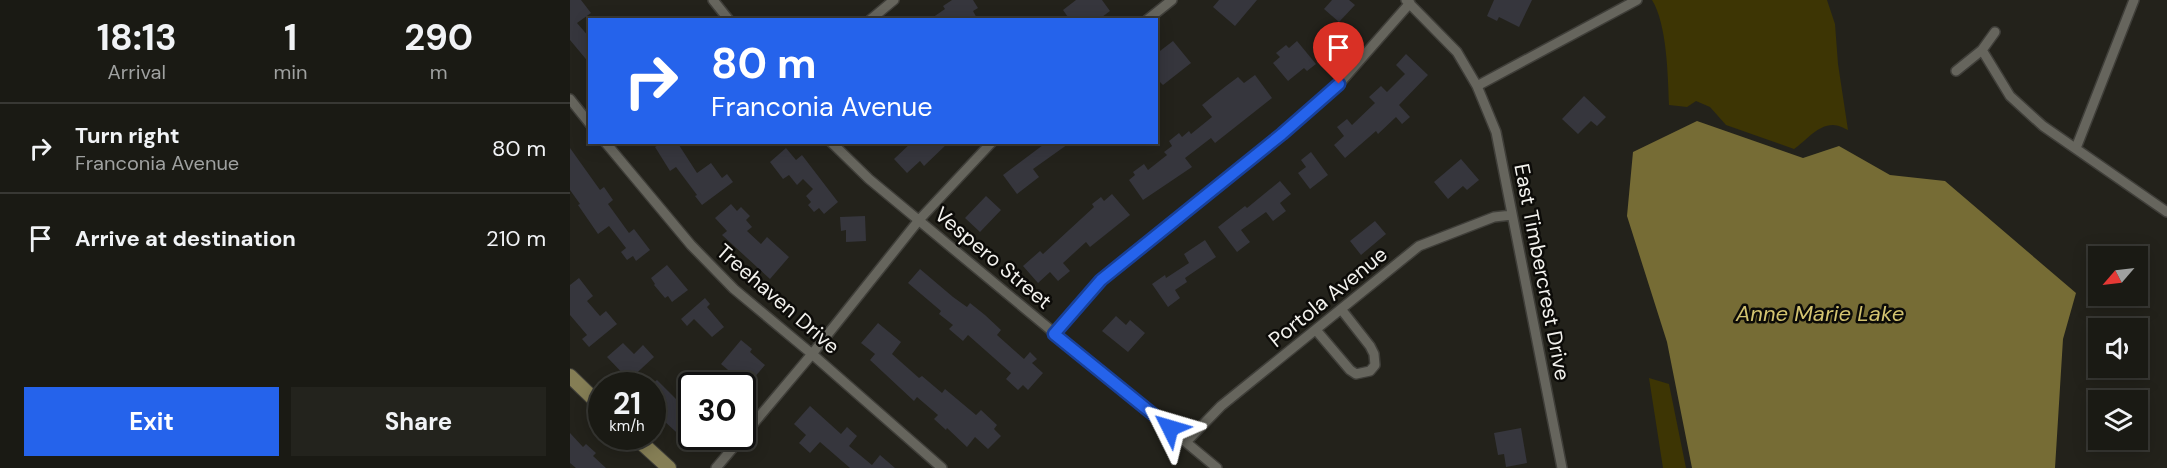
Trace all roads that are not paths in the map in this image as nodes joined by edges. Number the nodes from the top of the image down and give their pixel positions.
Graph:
1 (713, 0) edge
2 (894, 0) edge
3 (1172, 0) edge
4 (1637, 0) edge
5 (2134, 0) edge
6 (1408, 2) edge
7 (727, 18) edge
8 (872, 18) edge
9 (1150, 18) edge
10 (1995, 32) dead end
11 (1982, 50) junction
12 (1956, 71) dead end
13 (1476, 86) junction
14 (570, 99) edge
15 (588, 122) edge
16 (607, 144) edge
17 (833, 144) edge
18 (990, 144) edge
19 (2076, 148) junction
20 (2167, 212) edge
21 (1512, 215) junction
22 (919, 220) junction
23 (1341, 309) junction
24 (1316, 330) junction
25 (1054, 334) junction
26 (812, 354) junction
27 (570, 376) edge
28 (588, 393) edge
29 (1186, 442) junction
30 (649, 450) edge
31 (669, 468) edge
32 (716, 468) edge
33 (942, 468) edge
34 (1217, 468) edge
35 (1562, 468) edge

1 - 7 street
2 - 8 street
3 - 9 street
4 - 13 street
5 - 19 street
6 - 13 street, East Timbercrest Drive
6 - 25 street
10 - 11 street
11 - 12 street
11 - 19 street
13 - 21 street, East Timbercrest Drive
14 - 15 street
16 - 26 street, Treehaven Drive
17 - 22 street, Vespero Street
18 - 22 street
19 - 20 street
21 - 23 street, Portola Avenue
21 - 35 street, East Timbercrest Drive
22 - 25 street, Vespero Street
22 - 26 street
23 - 24 street, Portola Avenue
23 - 24 street
24 - 29 street, Portola Avenue
25 - 29 street, Vespero Street
26 - 32 street
26 - 33 street, Treehaven Drive
27 - 28 street
29 - 34 street, Vespero Street
30 - 31 street

